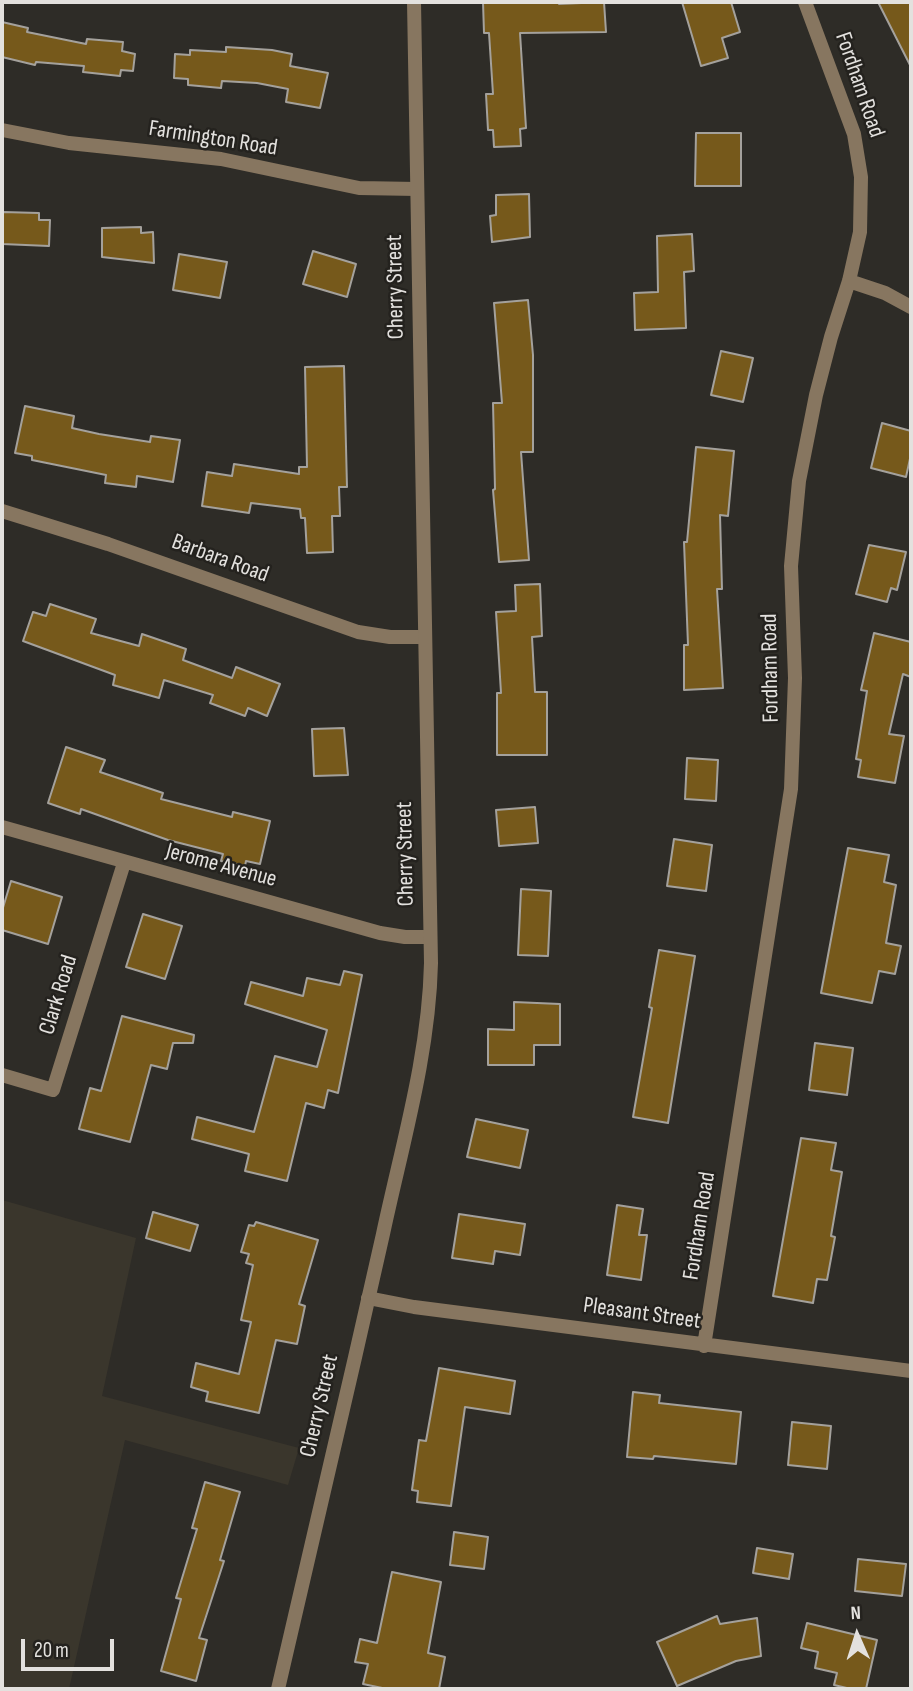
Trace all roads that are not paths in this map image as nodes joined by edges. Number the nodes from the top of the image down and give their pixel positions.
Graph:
1 (414, 2) edge
2 (805, 2) edge
3 (2, 130) edge
4 (418, 189) junction
5 (849, 281) junction
6 (911, 307) edge
7 (2, 511) edge
8 (425, 637) junction
9 (2, 827) edge
10 (124, 863) junction
11 (430, 937) junction
12 (2, 1075) edge
13 (368, 1298) junction
14 (704, 1346) junction
15 (911, 1371) edge
16 (278, 1689) edge

1 - 4 street, Cherry Street
2 - 5 street, Fordham Road
3 - 4 street, Farmington Road
4 - 8 street, Cherry Street
5 - 6 street
5 - 14 street, Fordham Road
7 - 8 street, Barbara Road
8 - 11 street, Cherry Street
9 - 10 street, Jerome Avenue
10 - 11 street, Jerome Avenue
10 - 12 street, Clark Road
11 - 13 street, Cherry Street
13 - 14 street, Pleasant Street
13 - 16 street, Cherry Street
14 - 15 street, Pleasant Street

